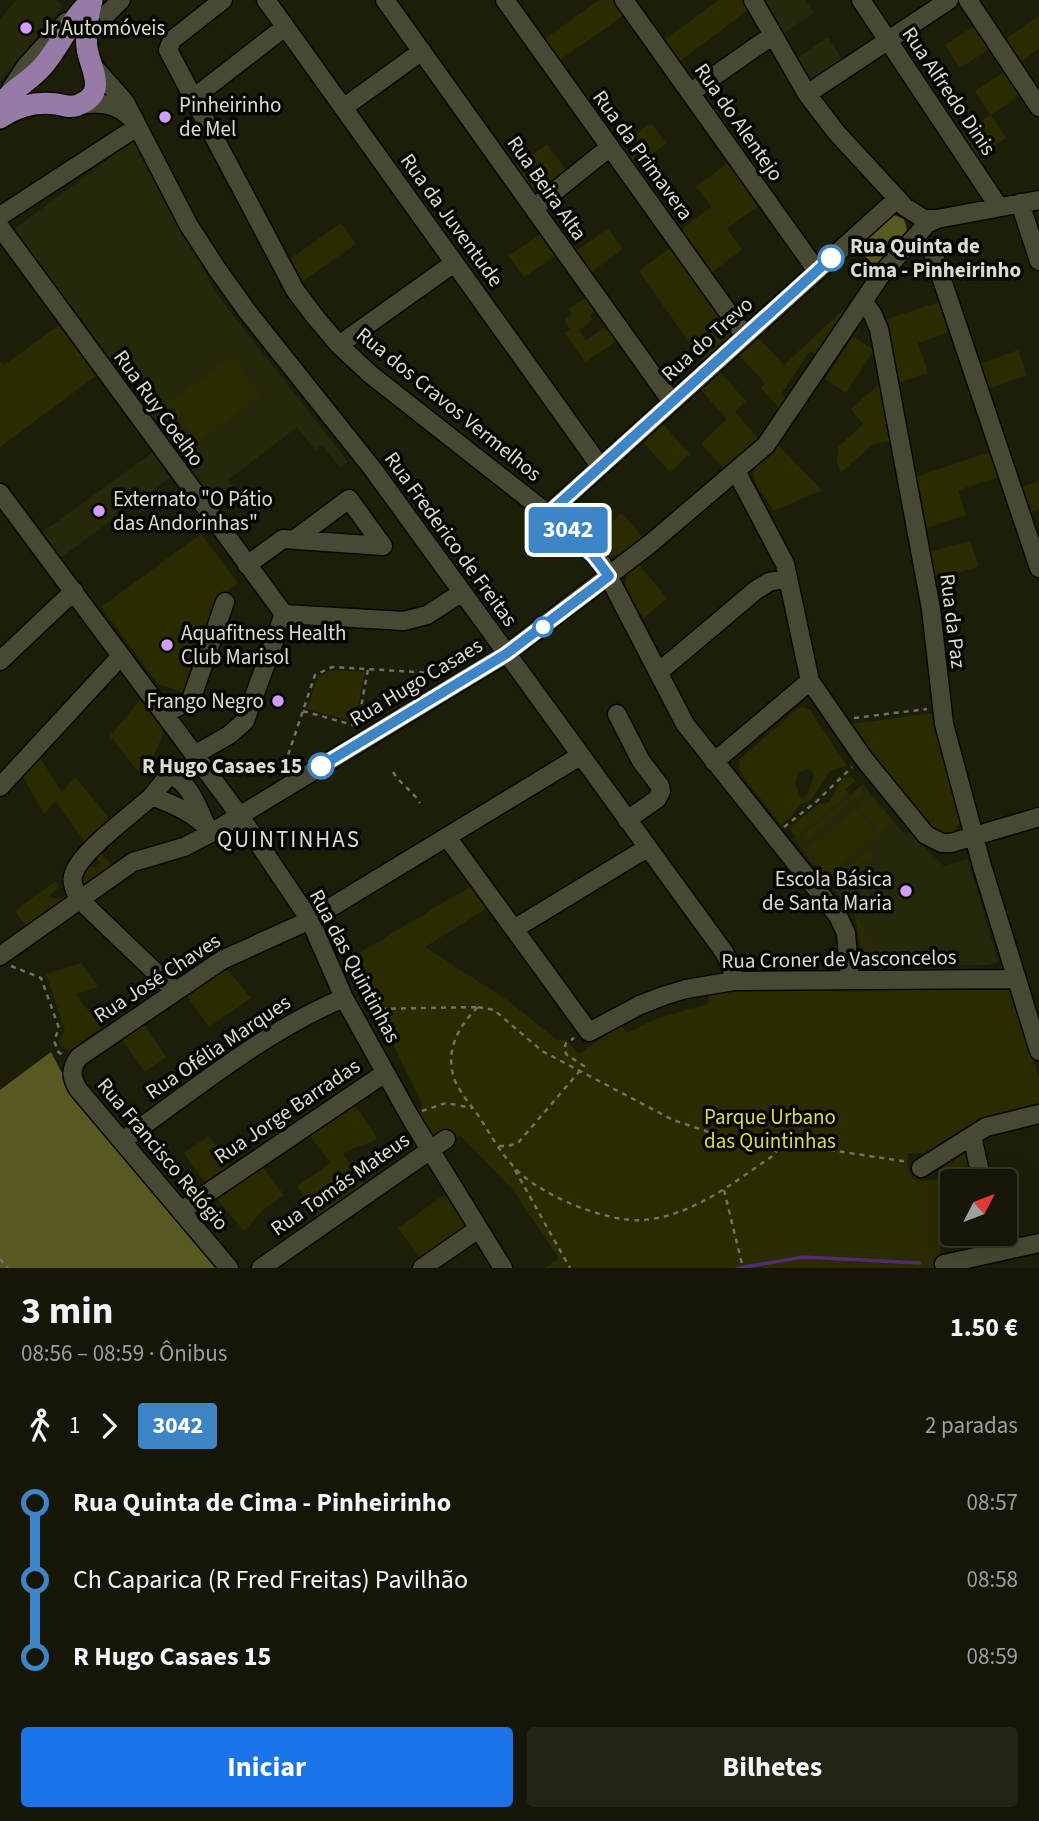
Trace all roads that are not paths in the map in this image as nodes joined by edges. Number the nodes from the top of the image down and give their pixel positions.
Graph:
1 (121, 0) edge
2 (223, 0) edge
3 (266, 0) edge
4 (385, 0) edge
5 (505, 0) edge
6 (624, 0) edge
7 (753, 0) edge
8 (861, 0) edge
9 (948, 0) edge
10 (968, 0) edge
11 (93, 6) edge
12 (285, 27) junction
13 (773, 35) junction
14 (888, 40) junction
15 (422, 51) junction
16 (46, 63) junction
17 (92, 64) junction
18 (690, 93) junction
19 (807, 94) junction
20 (192, 99) junction
21 (57, 104) junction
22 (79, 105) junction
23 (2, 107) edge
24 (1039, 107) edge
25 (343, 108) junction
26 (136, 124) junction
27 (610, 147) junction
28 (897, 199) junction
29 (1039, 200) edge
30 (1020, 203) junction
31 (999, 207) junction
32 (534, 208) junction
33 (0, 216) edge
34 (937, 219) junction
35 (0, 227) edge
36 (933, 253) dead end
37 (1039, 261) edge
38 (454, 263) junction
39 (817, 271) junction
40 (864, 303) junction
41 (745, 336) junction
42 (340, 345) junction
43 (672, 402) junction
44 (600, 466) junction
45 (736, 471) junction
46 (0, 493) edge
47 (548, 514) junction
48 (295, 539) dead end
49 (1036, 546) edge
50 (247, 565) junction
51 (1039, 568) edge
52 (609, 576) junction
53 (788, 578) junction
54 (74, 591) junction
55 (461, 593) junction
56 (225, 602) dead end
57 (284, 614) junction
58 (506, 654) junction
59 (121, 656) junction
60 (0, 661) edge
61 (660, 671) junction
62 (810, 681) junction
63 (164, 714) junction
64 (617, 714) dead end
65 (194, 755) junction
66 (580, 756) junction
67 (714, 762) junction
68 (0, 787) edge
69 (152, 796) junction
70 (240, 816) junction
71 (1039, 817) edge
72 (627, 820) junction
73 (209, 829) junction
74 (975, 835) junction
75 (447, 837) junction
76 (647, 848) junction
77 (79, 899) junction
78 (310, 920) junction
79 (514, 929) junction
80 (5, 961) edge
81 (1015, 979) junction
82 (850, 980) junction
83 (734, 981) junction
84 (174, 990) junction
85 (344, 998) junction
86 (1039, 1051) edge
87 (76, 1061) joint
88 (385, 1073) junction
89 (1039, 1114) edge
90 (972, 1136) junction
91 (446, 1139) dead end
92 (122, 1141) junction
93 (428, 1150) junction
94 (921, 1168) road end
95 (979, 1169) edge
96 (181, 1211) junction
97 (478, 1229) junction
98 (1017, 1243) edge
99 (1039, 1243) edge
100 (989, 1246) edge
101 (944, 1264) dead end
102 (229, 1268) edge
103 (261, 1268) edge
104 (422, 1268) edge
105 (503, 1268) edge

1 - 11 street
2 - 20 street, Rua dos Cravos Vermelhos
3 - 12 street, Rua da Juventude
4 - 15 street, Rua Beira Alta
5 - 27 street, Rua da Primavera
6 - 18 street, Rua do Alentejo
7 - 13 street
8 - 14 street, Rua Alfredo Dinis
9 - 14 street
10 - 24 street
11 - 16 main road
11 - 17 main road
11 - 23 street
12 - 20 street
12 - 25 street, Rua da Juventude
13 - 18 street
13 - 19 street
14 - 19 street
14 - 31 street, Rua Alfredo Dinis
15 - 25 street
15 - 32 street, Rua Beira Alta
16 - 17 main road
16 - 21 main road
16 - 23 main road
17 - 22 main road
17 - 26 street, Rua Frederico de Freitas
18 - 39 street, Rua do Alentejo
19 - 28 street
20 - 42 street, Rua dos Cravos Vermelhos
21 - 22 main road
21 - 23 main road
22 - 26 street
25 - 38 street, Rua da Juventude
26 - 33 street
26 - 55 street, Rua Frederico de Freitas
27 - 32 street
27 - 41 street, Rua da Primavera
28 - 34 street
28 - 39 street, Rua do Trevo
29 - 30 street
30 - 31 street
30 - 37 street
31 - 34 street
32 - 43 street, Rua Beira Alta
34 - 40 street
35 - 50 street, Rua Ruy Coelho
36 - 49 street
38 - 42 street
38 - 44 street, Rua da Juventude
39 - 41 street, Rua do Trevo
40 - 45 street, Rua Hugo Casaes
40 - 74 street, Rua da Paz
41 - 43 street, Rua do Trevo
42 - 47 street, Rua dos Cravos Vermelhos
43 - 44 street, Rua do Trevo
44 - 47 street, Rua do Trevo
45 - 52 street, Rua Hugo Casaes
45 - 53 street
46 - 54 street, Rua das Quintinhas
47 - 52 street, Rua dos Cravos Vermelhos
48 - 50 street
49 - 51 street
50 - 57 street, Rua Ruy Coelho
52 - 58 street, Rua Hugo Casaes
52 - 61 street, Rua dos Cravos Vermelhos
53 - 61 street
53 - 62 street
54 - 59 street, Rua das Quintinhas
54 - 60 street
55 - 57 street
55 - 58 street, Rua Frederico de Freitas
56 - 63 street
57 - 65 street
58 - 66 street, Rua Frederico de Freitas
58 - 70 street, Rua Hugo Casaes
59 - 63 street, Rua das Quintinhas
59 - 68 street
61 - 67 street, Rua dos Cravos Vermelhos
62 - 67 street
62 - 74 street
63 - 65 street, Rua das Quintinhas
64 - 72 street
65 - 70 street, Rua das Quintinhas
66 - 72 street, Rua Frederico de Freitas
66 - 75 street, Rua José Chaves
67 - 82 street, Rua dos Cravos Vermelhos
69 - 73 street
69 - 73 street
69 - 77 street
70 - 73 street, Rua Hugo Casaes
70 - 78 street, Rua das Quintinhas
71 - 74 street
72 - 76 street, Rua Frederico de Freitas
73 - 77 street, Rua Hugo Casaes
74 - 81 street, Rua da Paz
75 - 78 street, Rua José Chaves
75 - 79 street
76 - 79 street
76 - 83 street, Rua Frederico de Freitas
77 - 80 street, Rua Hugo Casaes
77 - 84 street
78 - 84 street, Rua José Chaves
78 - 85 street, Rua das Quintinhas
79 - 83 street, Rua Croner de Vasconcelos
81 - 82 street, Rua Croner de Vasconcelos
81 - 86 street, Rua da Paz
82 - 83 street, Rua Croner de Vasconcelos
84 - 87 street, Rua José Chaves
85 - 88 street, Rua das Quintinhas
85 - 92 street, Rua Ofélia Marques
87 - 92 street, Rua Francisco Relógio
88 - 93 street, Rua das Quintinhas
88 - 96 street, Rua Jorge Barradas
89 - 90 street
90 - 94 street
90 - 95 street
91 - 93 street, Rua Tomás Mateus
92 - 96 street, Rua Francisco Relógio
93 - 97 street, Rua das Quintinhas
93 - 103 street, Rua Tomás Mateus
96 - 102 street, Rua Francisco Relógio
97 - 104 street
97 - 105 street, Rua das Quintinhas
98 - 99 street
100 - 101 street

